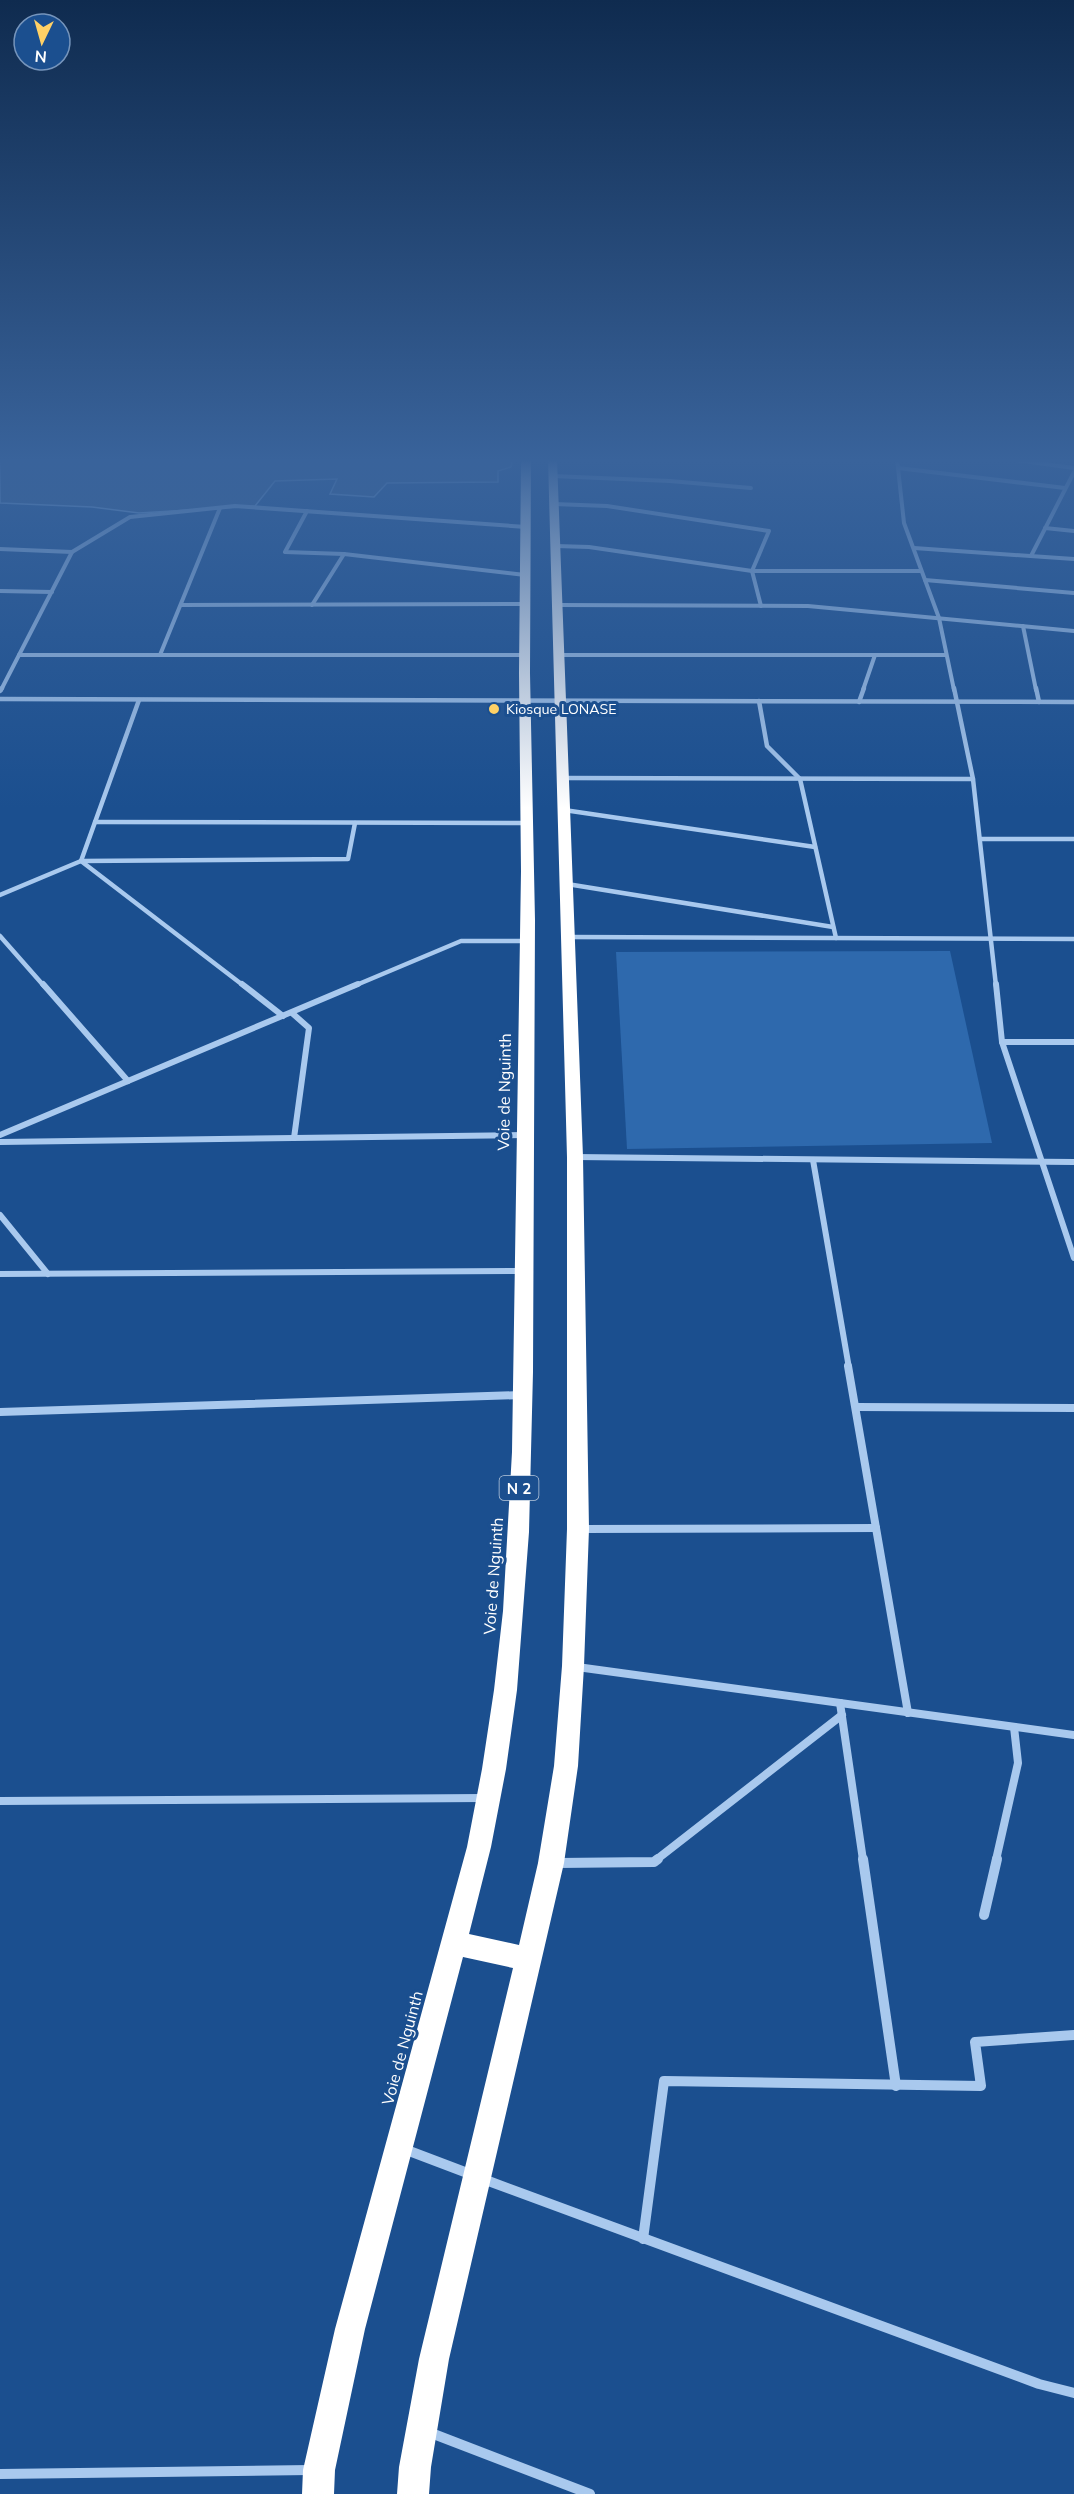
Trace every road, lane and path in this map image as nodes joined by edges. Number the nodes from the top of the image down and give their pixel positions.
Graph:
1 (60, 575) edge
2 (193, 575) edge
3 (331, 575) edge
4 (525, 575) edge
5 (556, 575) edge
6 (753, 575) edge
7 (923, 575) edge
8 (925, 580) junction
9 (0, 591) edge
10 (52, 592) junction
11 (1074, 593) edge
12 (526, 604) junction
13 (181, 605) junction
14 (312, 605) junction
15 (558, 605) junction
16 (761, 606) junction
17 (939, 618) junction
18 (1023, 626) junction
19 (1074, 630) edge
20 (19, 655) junction
21 (160, 655) junction
22 (526, 655) junction
23 (559, 655) junction
24 (875, 655) junction
25 (946, 655) junction
26 (0, 691) edge
27 (0, 699) edge
28 (139, 700) junction
29 (525, 701) junction
30 (561, 701) junction
31 (759, 701) junction
32 (859, 702) junction
33 (957, 702) junction
34 (1039, 702) junction
35 (1074, 702) edge
36 (563, 778) junction
37 (800, 778) junction
38 (973, 779) junction
39 (564, 810) junction
40 (95, 822) junction
41 (355, 823) junction
42 (528, 823) junction
43 (980, 839) junction
44 (1074, 839) edge
45 (815, 847) junction
46 (81, 861) junction
47 (566, 884) junction
48 (0, 895) edge
49 (833, 927) junction
50 (0, 936) edge
51 (567, 937) junction
52 (836, 938) junction
53 (991, 939) junction
54 (1074, 939) edge
55 (527, 941) junction
56 (292, 1013) junction
57 (283, 1017) junction
58 (1002, 1042) junction
59 (1074, 1042) edge
60 (128, 1081) junction
61 (0, 1135) edge
62 (525, 1135) junction
63 (294, 1138) junction
64 (0, 1142) edge
65 (575, 1157) junction
66 (813, 1160) junction
67 (1042, 1162) junction
68 (1074, 1162) edge
69 (0, 1215) edge
70 (1074, 1258) edge
71 (524, 1271) junction
72 (0, 1274) edge
73 (48, 1274) junction
74 (521, 1395) junction
75 (856, 1407) junction
76 (1074, 1408) edge
77 (0, 1412) edge
78 (876, 1527) junction
79 (578, 1529) junction
80 (573, 1666) junction
81 (840, 1703) junction
82 (908, 1713) junction
83 (842, 1715) junction
84 (1014, 1727) junction
85 (1074, 1735) edge
86 (490, 1798) junction
87 (0, 1801) edge
88 (551, 1863) junction
89 (984, 1915) dead end
90 (453, 1943) junction
91 (527, 1959) junction
92 (1074, 2035) edge
93 (896, 2086) junction
94 (397, 2147) junction
95 (476, 2176) junction
96 (643, 2239) junction
97 (1074, 2393) edge
98 (421, 2430) junction
99 (320, 2470) junction
100 (0, 2474) edge
101 (318, 2494) edge
102 (412, 2494) edge
103 (590, 2494) edge

1 - 10 street
2 - 13 street
3 - 14 street
4 - 12 highway, Voie de Nguinth / N 2
5 - 15 highway
6 - 16 street
7 - 8 street
8 - 11 street
8 - 17 street
9 - 10 street
10 - 20 street
12 - 14 street
12 - 22 highway, Voie de Nguinth / N 2
13 - 14 street
13 - 21 street
15 - 16 street
15 - 23 highway
16 - 17 street
17 - 18 street
17 - 25 street
18 - 19 street
18 - 34 street
20 - 21 street
20 - 26 street
21 - 22 street
22 - 29 highway, Voie de Nguinth / N 2
23 - 24 street
23 - 30 highway
24 - 25 street
24 - 32 street
25 - 33 street
27 - 28 street
28 - 29 street
28 - 40 street
29 - 30 street
29 - 42 highway, Voie de Nguinth / N 2
30 - 31 street
30 - 36 highway
31 - 32 street
31 - 37 street
32 - 33 street
33 - 34 street
33 - 38 street
34 - 35 street
36 - 37 street
36 - 39 highway
37 - 38 street
37 - 45 street
38 - 43 street
39 - 45 street
39 - 47 highway
40 - 41 street
40 - 46 street
41 - 42 street
41 - 46 street
42 - 55 highway, Voie de Nguinth / N 2
43 - 44 street
43 - 53 street
45 - 49 street
46 - 48 street
46 - 57 street
47 - 49 street
47 - 51 highway
49 - 52 street
50 - 60 street
51 - 52 street
51 - 65 highway
52 - 53 street
53 - 54 street
53 - 58 street
55 - 56 street
55 - 62 highway, Voie de Nguinth / N 2
56 - 57 street
56 - 63 street
57 - 60 street
58 - 59 street
58 - 67 street
60 - 61 street
62 - 63 street
62 - 71 highway, Voie de Nguinth / N 2
63 - 64 street
65 - 66 street
65 - 79 highway
66 - 67 street
66 - 75 street
67 - 68 street
67 - 70 street
69 - 73 street
71 - 73 street
71 - 74 highway, Voie de Nguinth / N 2
72 - 73 street
74 - 77 street
74 - 86 highway, Voie de Nguinth / N 2
75 - 76 street
75 - 78 street
78 - 79 street
78 - 82 street
79 - 80 highway
80 - 81 street
80 - 88 highway
81 - 82 street
81 - 83 street
82 - 84 street
83 - 88 street
83 - 93 street
84 - 85 street
84 - 89 street
86 - 87 street
86 - 90 highway, Voie de Nguinth / N 2
88 - 91 highway
90 - 91 highway
90 - 94 highway, Voie de Nguinth / N 2
91 - 95 highway
92 - 93 street
93 - 96 street
94 - 95 street
94 - 99 highway, Voie de Nguinth / N 2
95 - 96 street
95 - 98 highway
96 - 97 street
98 - 102 highway
98 - 103 street
99 - 100 street
99 - 101 highway, Voie de Nguinth / N 2

